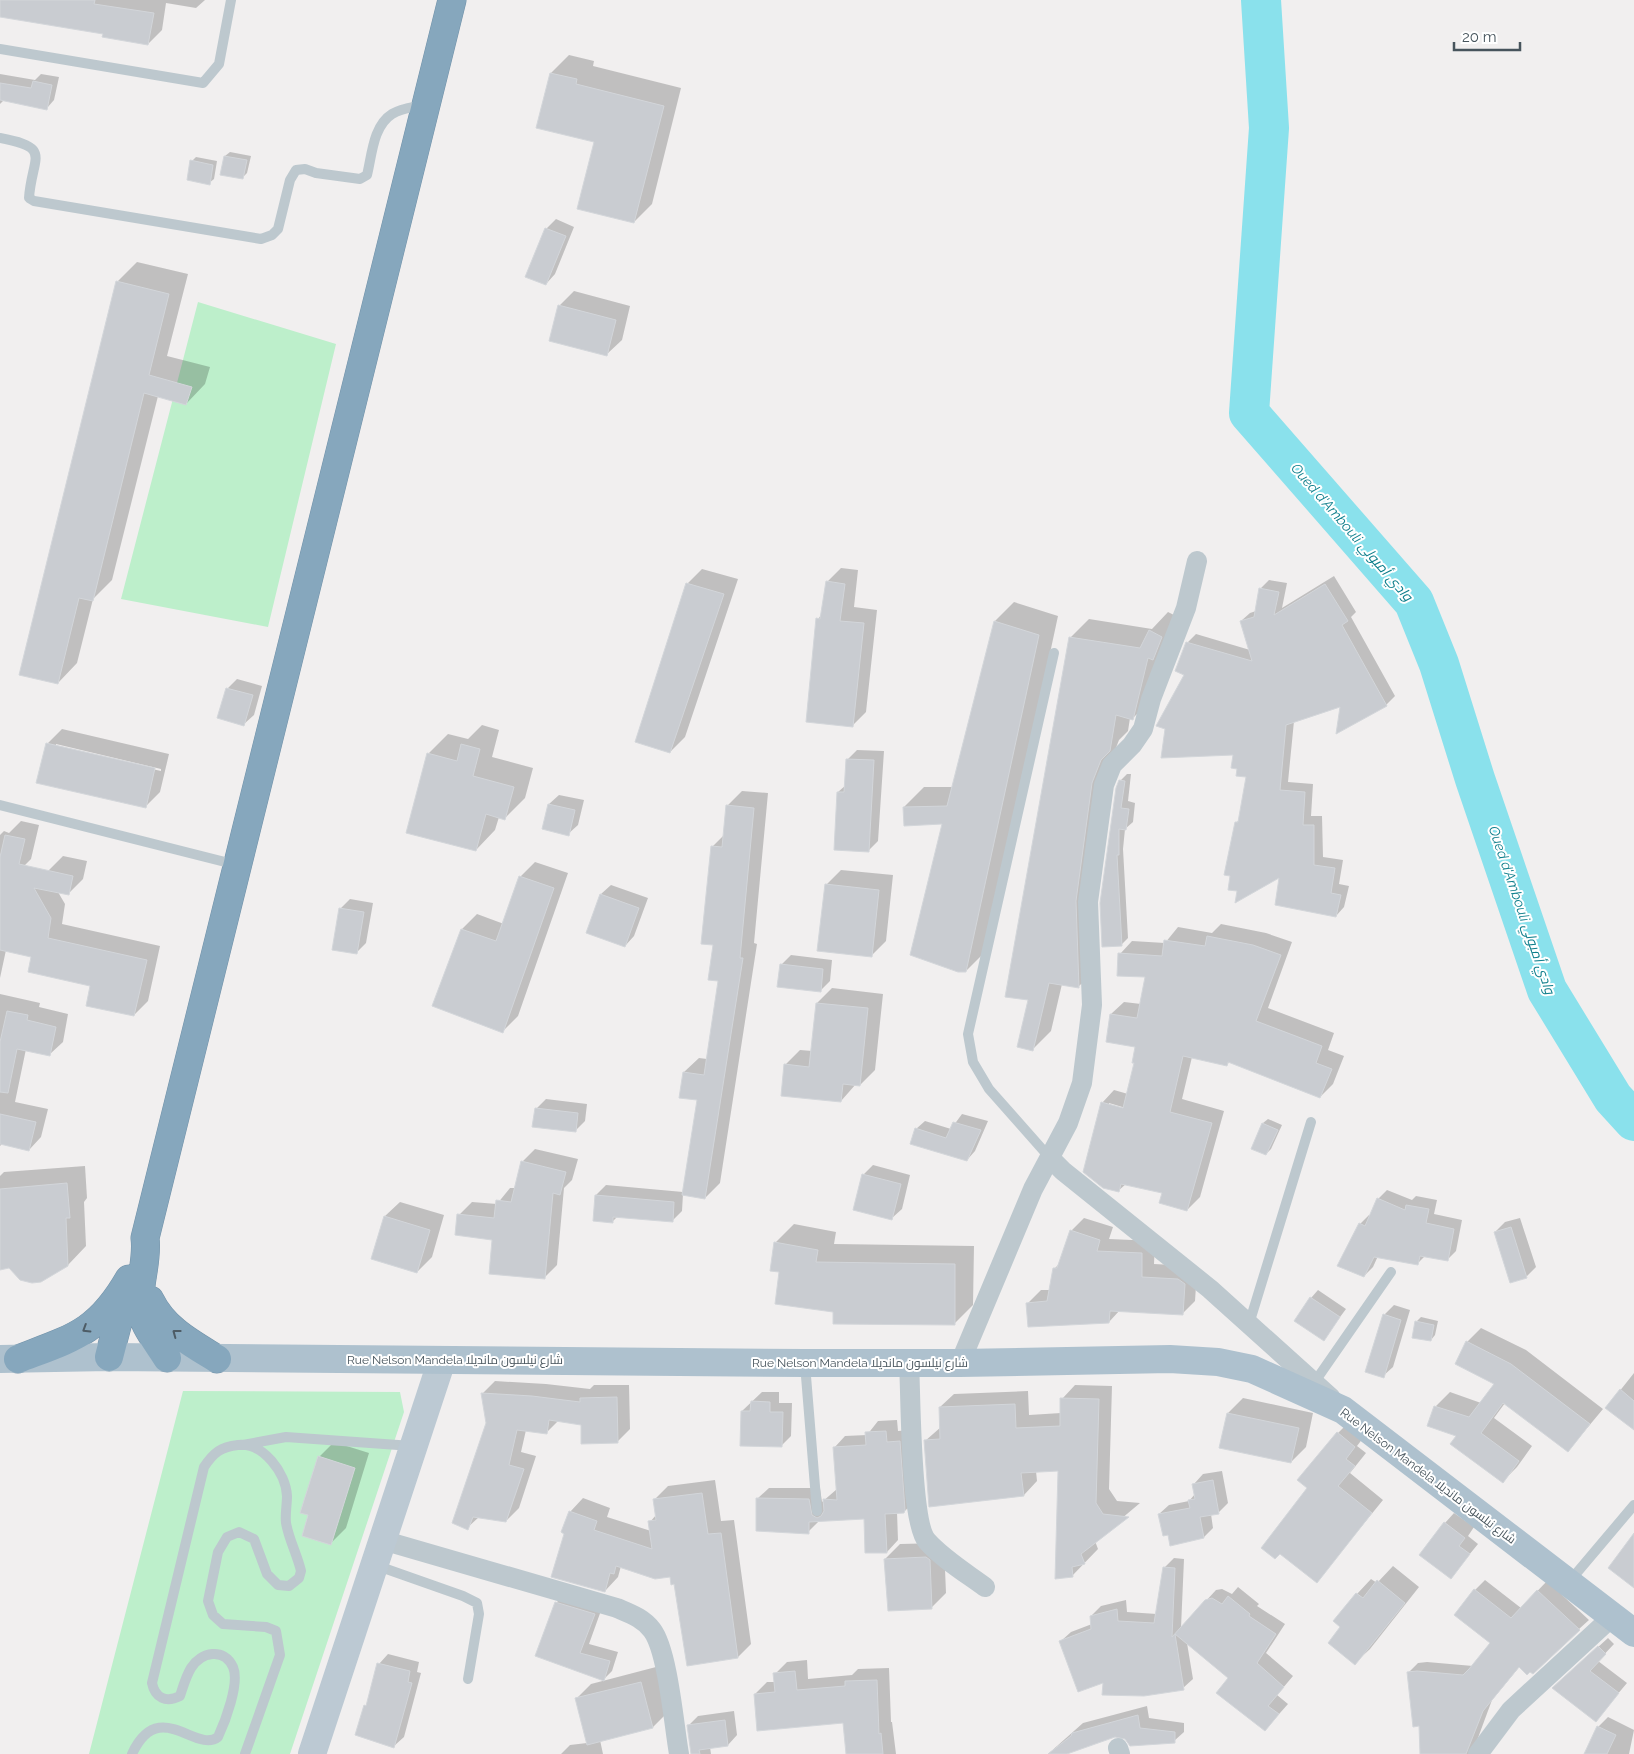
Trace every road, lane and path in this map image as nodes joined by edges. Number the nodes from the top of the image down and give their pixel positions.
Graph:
1 (231, 0) edge
2 (452, 0) edge
3 (0, 49) edge
4 (426, 104) junction
5 (0, 138) edge
6 (1197, 561) dead end
7 (1054, 653) dead end
8 (0, 805) edge
9 (238, 865) junction
10 (1311, 1122) dead end
11 (1050, 1158) junction
12 (1391, 1272) dead end
13 (136, 1278) junction
14 (1249, 1324) junction
15 (109, 1357) junction
16 (167, 1358) junction
17 (9, 1359) edge
18 (217, 1359) junction
19 (442, 1360) junction
20 (805, 1363) junction
21 (910, 1363) junction
22 (960, 1363) junction
23 (1314, 1383) junction
24 (1343, 1410) junction
25 (243, 1445) junction
26 (413, 1446) junction
27 (1634, 1505) edge
28 (817, 1511) dead end
29 (378, 1552) junction
30 (1568, 1582) junction
31 (985, 1587) dead end
32 (1612, 1617) junction
33 (1634, 1633) edge
34 (468, 1678) dead end
35 (132, 1754) edge
36 (245, 1754) edge
37 (312, 1754) edge
38 (679, 1754) edge
39 (1478, 1754) edge

1 - 3 lane
2 - 4 highway
4 - 5 lane
4 - 9 highway
6 - 11 street
7 - 11 lane
8 - 9 lane
9 - 13 highway
10 - 14 lane
11 - 14 street
11 - 22 street
12 - 23 lane
13 - 15 highway
13 - 16 highway
13 -> 17 highway
18 -> 13 highway
14 - 23 street
15 - 16 main road, Rue Nelson Mandela شارع نيلسون مانديلا
15 - 17 main road, Rue Nelson Mandela شارع نيلسون مانديلا
16 - 18 main road, Rue Nelson Mandela شارع نيلسون مانديلا
18 - 19 main road, Rue Nelson Mandela شارع نيلسون مانديلا
19 - 20 main road, Rue Nelson Mandela شارع نيلسون مانديلا
19 - 26 street
20 - 21 main road, Rue Nelson Mandela شارع نيلسون مانديلا
20 - 28 lane
21 - 22 main road, Rue Nelson Mandela شارع نيلسون مانديلا
21 - 31 street
22 - 24 main road, Rue Nelson Mandela شارع نيلسون مانديلا
23 - 24 street
24 - 30 main road, Rue Nelson Mandela شارع نيلسون مانديلا
25 - 26 lane
25 - 35 lane
25 - 36 lane
26 - 29 street
27 - 30 lane
29 - 34 lane
29 - 37 street
29 - 38 street
30 - 32 main road, Rue Nelson Mandela شارع نيلسون مانديلا
32 - 33 main road, Rue Nelson Mandela شارع نيلسون مانديلا
32 - 39 street

